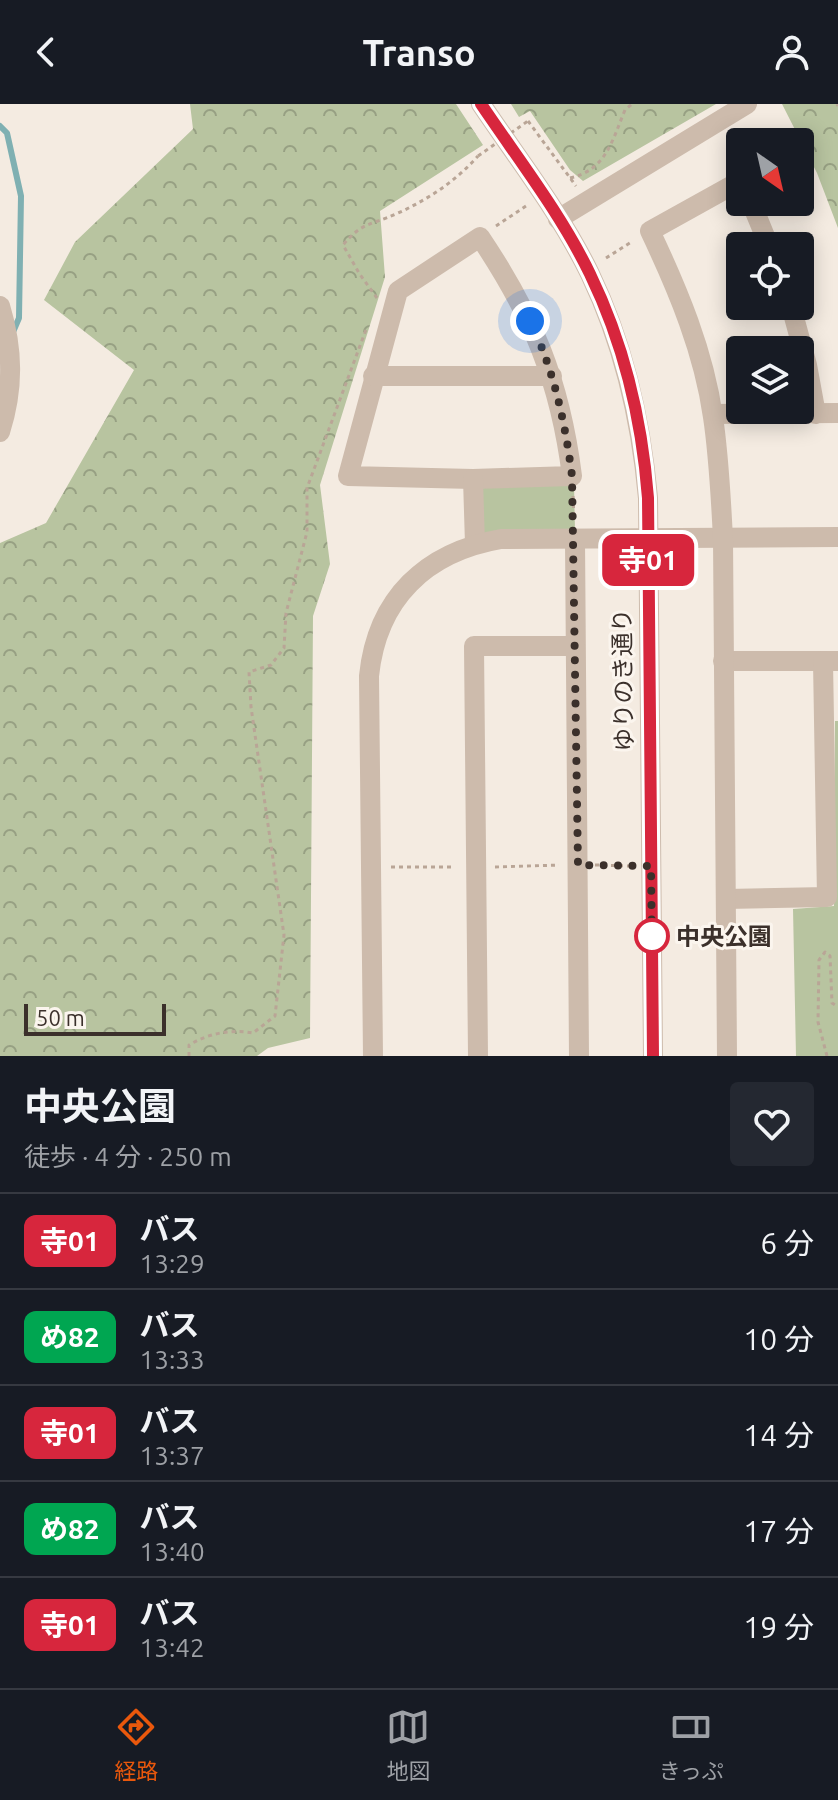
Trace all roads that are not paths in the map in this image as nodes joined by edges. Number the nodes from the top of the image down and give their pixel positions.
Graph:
1 (481, 104) edge
2 (747, 104) edge
3 (726, 189) edge
4 (558, 219) junction
5 (3, 315) edge
6 (795, 320) edge
7 (373, 376) junction
8 (552, 376) junction
9 (838, 413) edge
10 (713, 414) junction
11 (816, 414) junction
12 (0, 432) edge
13 (473, 479) junction
14 (838, 537) edge
15 (648, 539) junction
16 (723, 539) junction
17 (575, 540) junction
18 (475, 544) junction
19 (575, 646) junction
20 (723, 661) junction
21 (830, 661) edge
22 (726, 899) junction
23 (373, 1056) edge
24 (478, 1056) edge
25 (579, 1056) edge
26 (653, 1056) edge
27 (727, 1056) edge

1 - 4 street, ゆりのき通り
2 - 4 street
3 - 10 street
4 - 15 street, ゆりのき通り
5 - 12 street
6 - 11 street
7 - 8 street
7 - 8 street
7 - 13 street
8 - 13 street
9 - 11 street
10 - 11 street
10 - 16 street
13 - 18 street
14 - 16 street
15 - 16 street
15 - 17 street
15 - 26 street, ゆりのき通り
16 - 20 street
17 - 18 street
17 - 19 street
18 - 23 street
19 - 24 street
19 - 25 street
20 - 21 street
20 - 22 street
21 - 22 street
22 - 27 street

